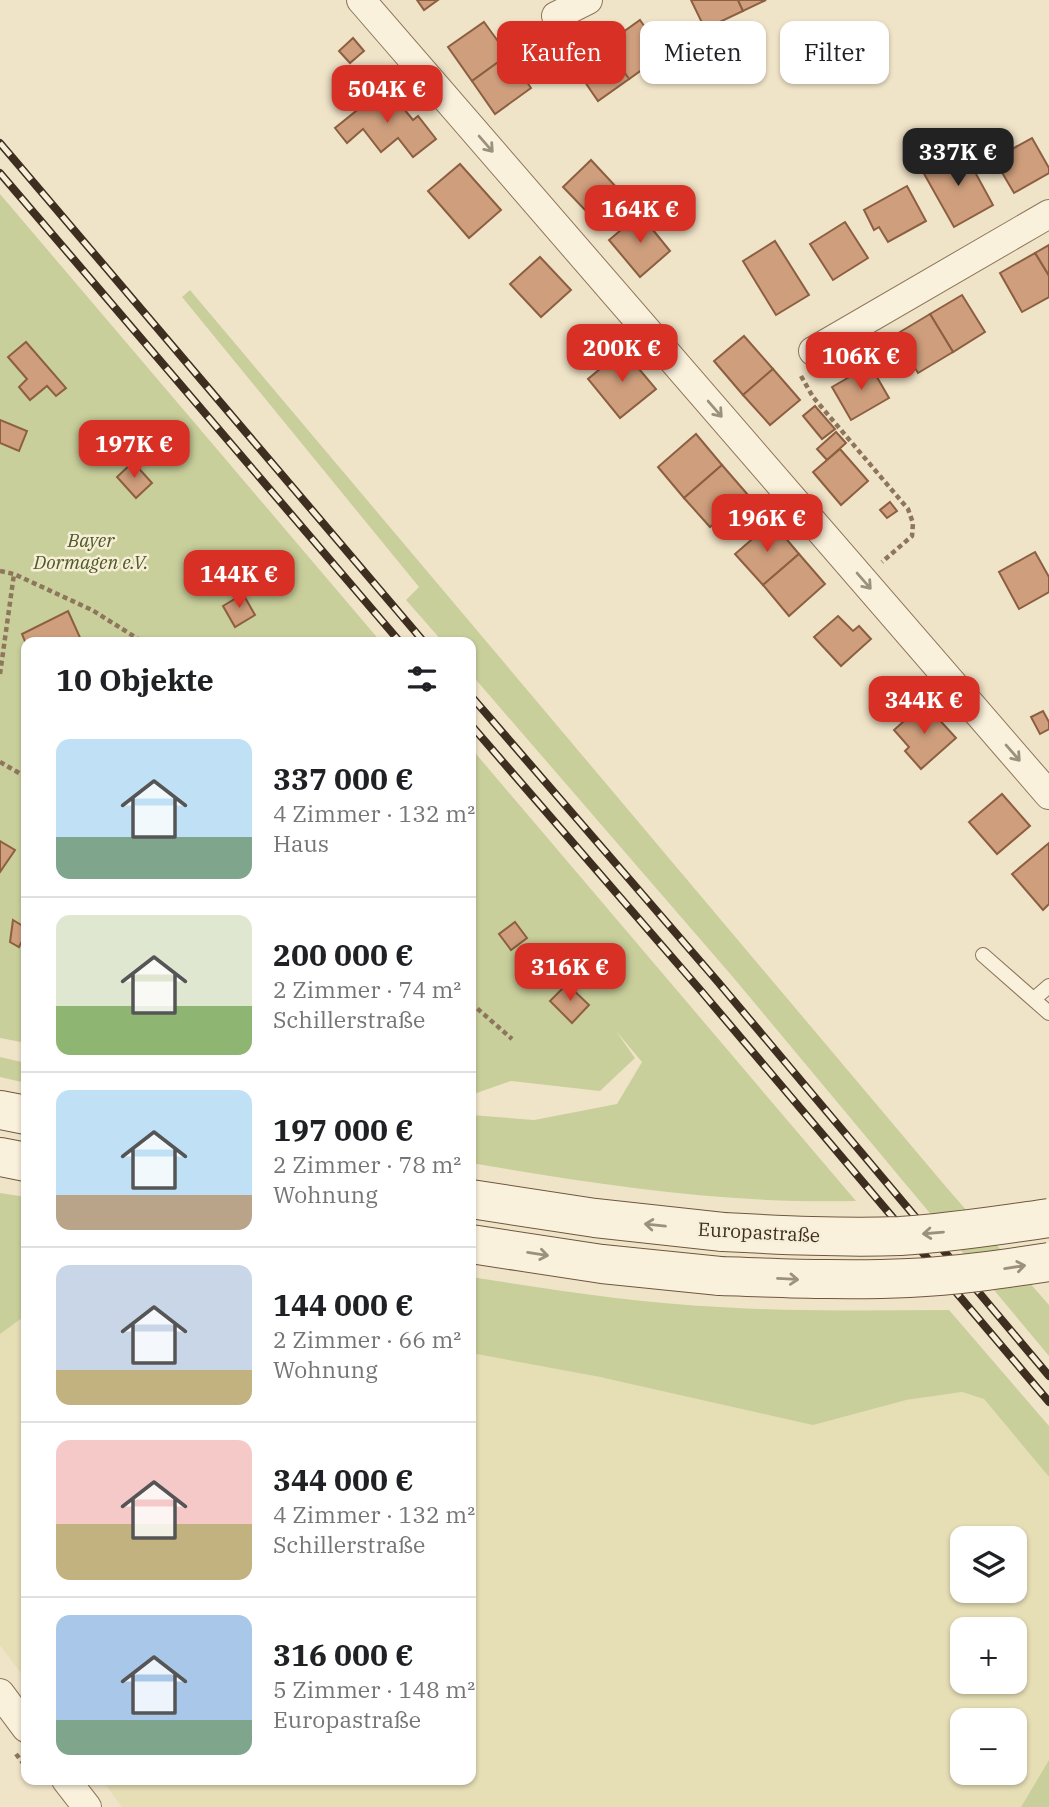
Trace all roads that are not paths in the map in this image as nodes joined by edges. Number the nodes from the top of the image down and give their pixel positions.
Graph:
1 (361, 0) edge
2 (588, 0) edge
3 (556, 16) dead end
4 (1049, 214) edge
5 (813, 351) road end
6 (1049, 795) edge
7 (983, 955) dead end
8 (1049, 986) edge
9 (1034, 999) junction
10 (1049, 1013) edge
11 (0, 1110) edge
12 (21, 1114) edge
13 (0, 1157) edge
14 (21, 1160) edge
15 (476, 1200) edge
16 (1049, 1218) edge
17 (476, 1245) edge
18 (1049, 1262) edge
19 (0, 1693) edge
20 (21, 1721) edge
21 (70, 1785) edge
22 (87, 1807) edge

1 -> 6 street
2 - 3 street
4 - 5 street
7 - 9 lane
8 - 9 lane
9 - 10 lane
11 - 12 main road
13 - 14 main road
16 -> 15 main road, Europastraße, bridge
17 -> 18 main road, bridge
19 - 20 street
21 - 22 street

